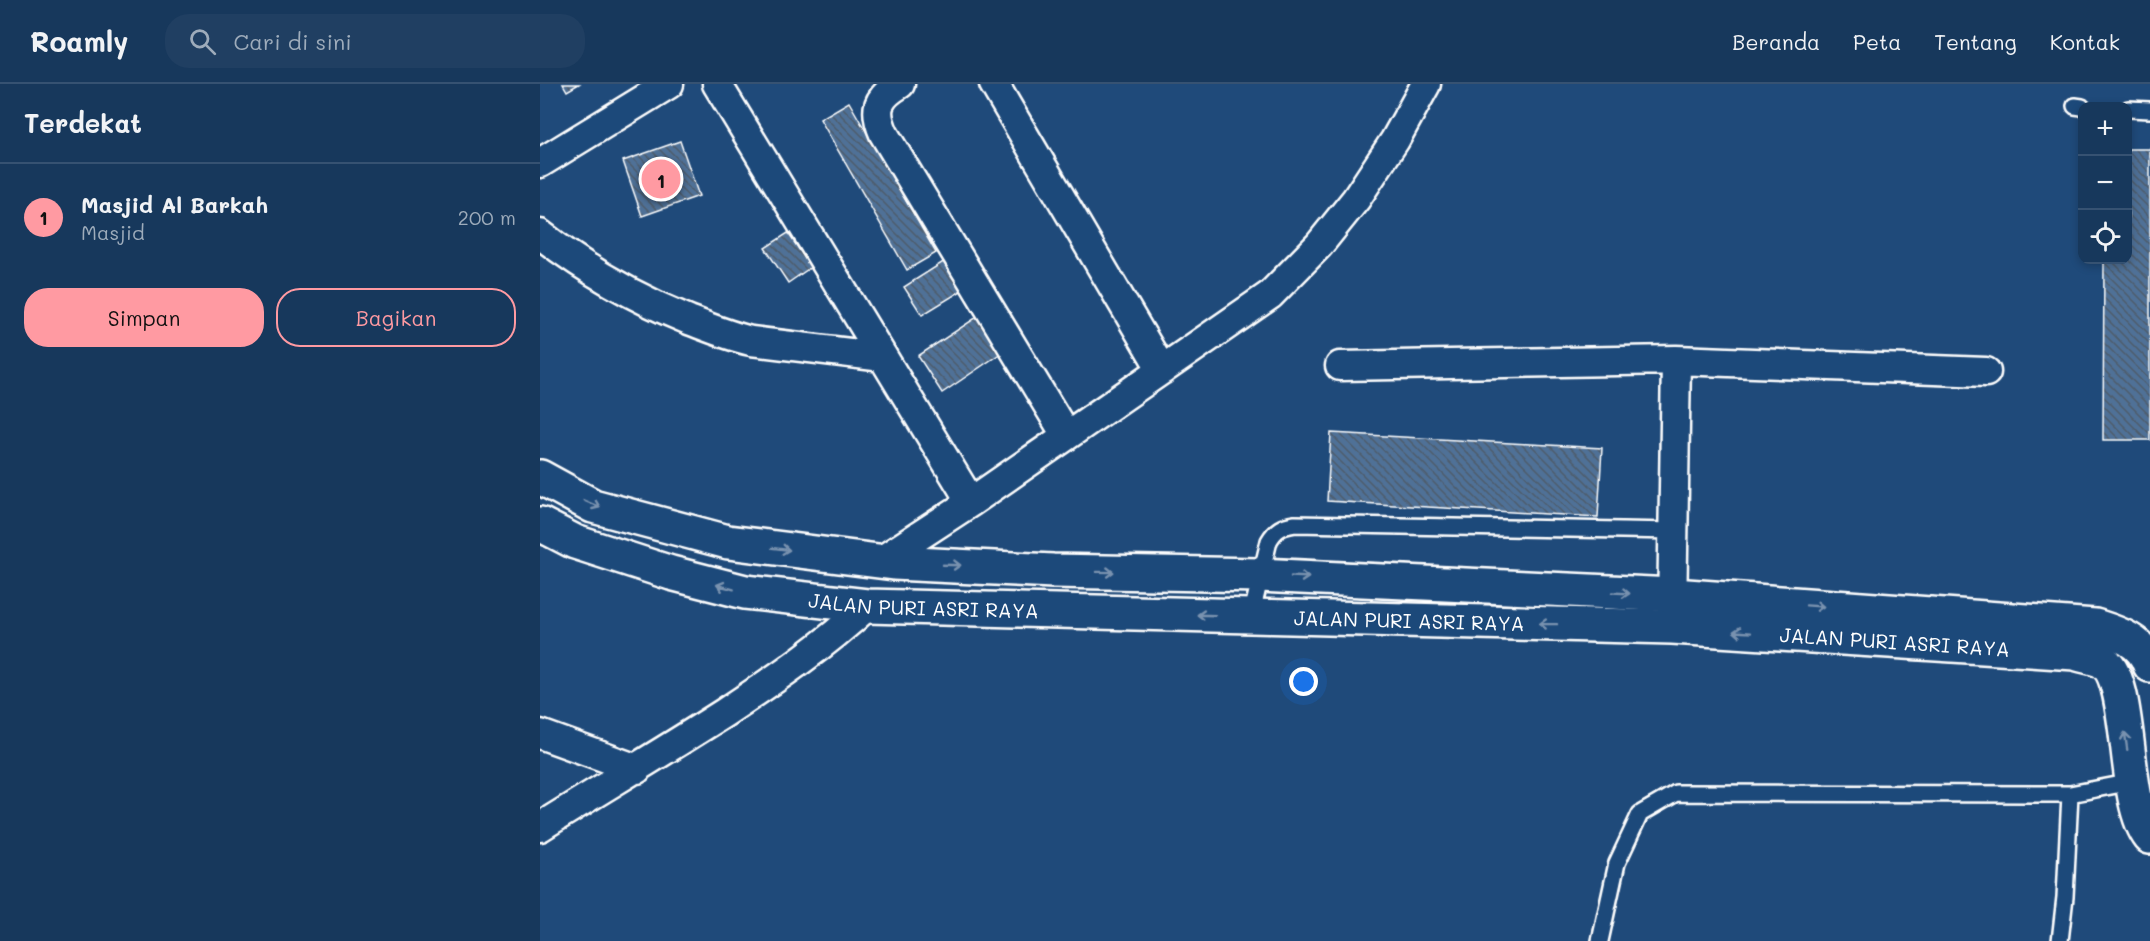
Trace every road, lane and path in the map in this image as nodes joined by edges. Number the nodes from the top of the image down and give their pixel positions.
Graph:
1 (669, 84) edge
2 (717, 84) edge
3 (900, 84) edge
4 (994, 84) edge
5 (1426, 85) edge
6 (2132, 109) edge
7 (2150, 110) edge
8 (540, 163) edge
9 (540, 234) edge
10 (883, 357) junction
11 (1676, 360) junction
12 (1340, 366) dead end
13 (1162, 370) junction
14 (1986, 372) dead end
15 (1066, 435) junction
16 (540, 477) edge
17 (971, 502) junction
18 (540, 524) edge
19 (1674, 531) junction
20 (887, 562) junction
21 (1260, 575) junction
22 (877, 606) junction
23 (1673, 611) junction
24 (1251, 617) junction
25 (1990, 634) junction
26 (2150, 665) edge
27 (540, 734) edge
28 (637, 769) junction
29 (2132, 782) junction
30 (2070, 794) junction
31 (540, 827) edge
32 (2150, 837) edge
33 (1600, 941) edge
34 (2060, 941) edge

1 - 8 street
2 - 10 street
3 - 15 street
4 - 13 street
5 - 13 street
6 - 7 lane
9 - 10 street
10 - 17 street
11 - 12 street
11 - 14 street
11 - 19 street
13 - 15 street
15 - 17 street
16 -> 20 street, JALAN PURI ASRI RAYA
17 - 20 street
22 -> 18 street, JALAN PURI ASRI RAYA
19 - 21 lane
19 - 23 street
20 -> 21 street, JALAN PURI ASRI RAYA
21 -> 23 street, JALAN PURI ASRI RAYA
21 - 24 lane
24 -> 22 street, JALAN PURI ASRI RAYA
22 - 28 street
23 -> 24 street, JALAN PURI ASRI RAYA
23 - 25 street, JALAN PURI ASRI RAYA
25 - 26 street, JALAN PURI ASRI RAYA
29 -> 25 street, JALAN PURI ASRI RAYA
27 - 28 street
28 - 31 street
29 - 30 lane
29 - 32 street, JALAN PURI ASRI RAYA
30 - 33 lane
30 - 34 lane

